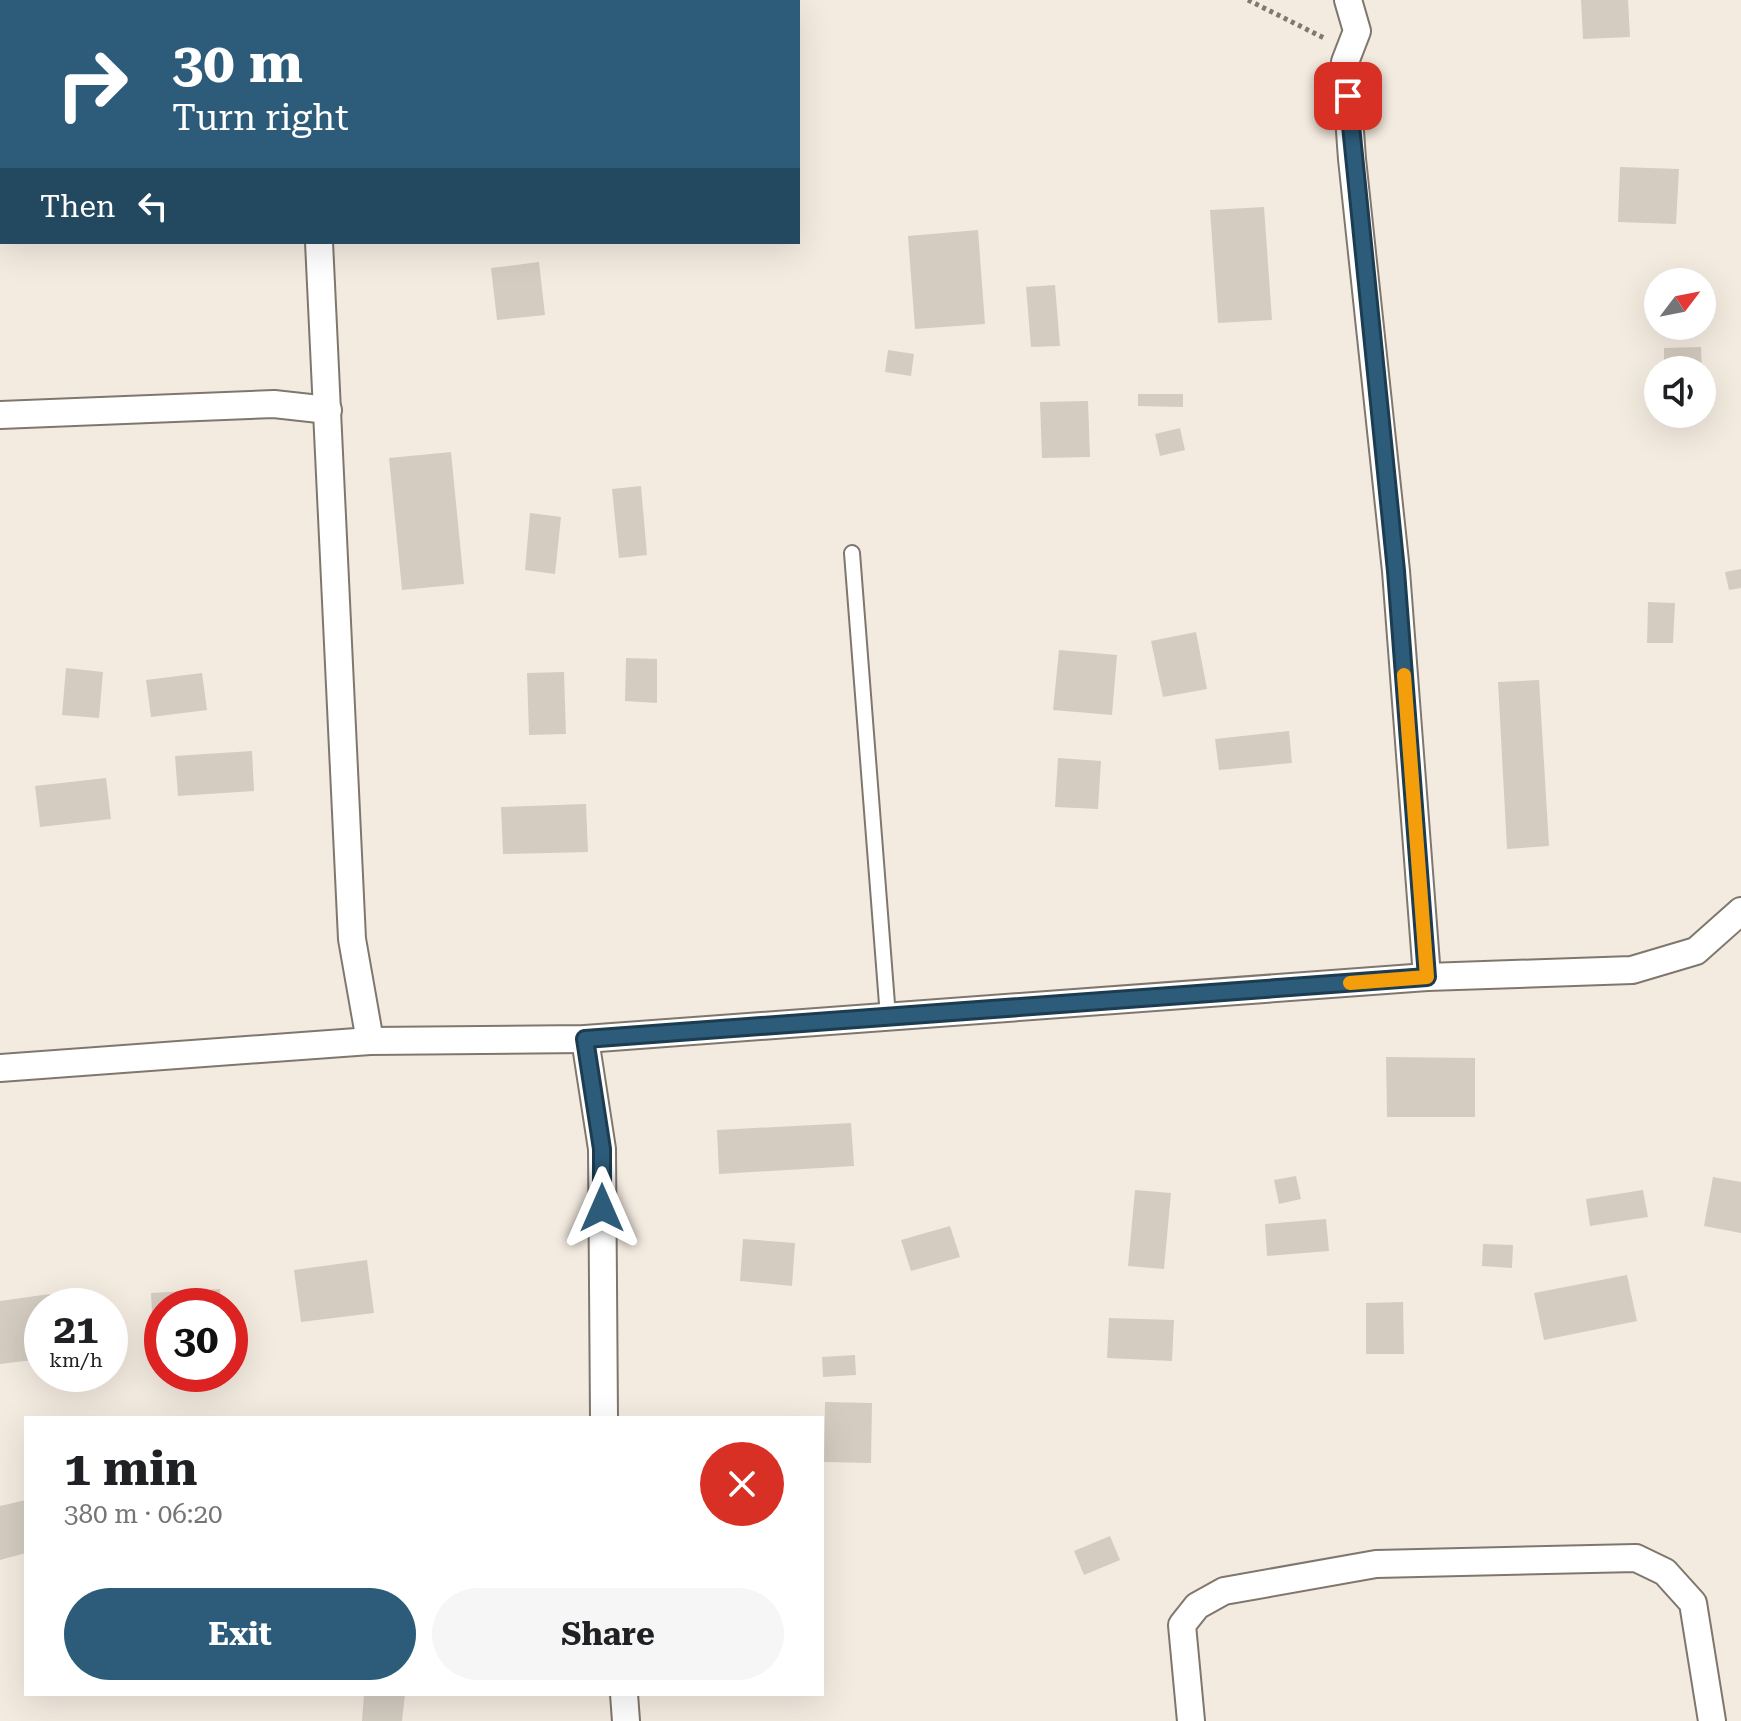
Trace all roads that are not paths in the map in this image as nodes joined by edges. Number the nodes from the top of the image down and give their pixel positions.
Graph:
1 (1348, 0) edge
2 (319, 244) edge
3 (328, 410) junction
4 (0, 415) edge
5 (852, 553) dead end
6 (1741, 911) edge
7 (1427, 977) junction
8 (888, 1017) junction
9 (585, 1039) junction
10 (370, 1041) junction
11 (0, 1068) edge
12 (604, 1416) edge
13 (624, 1696) edge
14 (626, 1721) edge
15 (1191, 1721) edge
16 (1712, 1721) edge

1 - 7 street
2 - 3 street
3 - 4 street
3 - 10 street
5 - 8 lane
6 - 7 street
7 - 8 street
8 - 9 street
9 - 10 street
9 - 12 street
10 - 11 street
13 - 14 street
15 - 16 street

